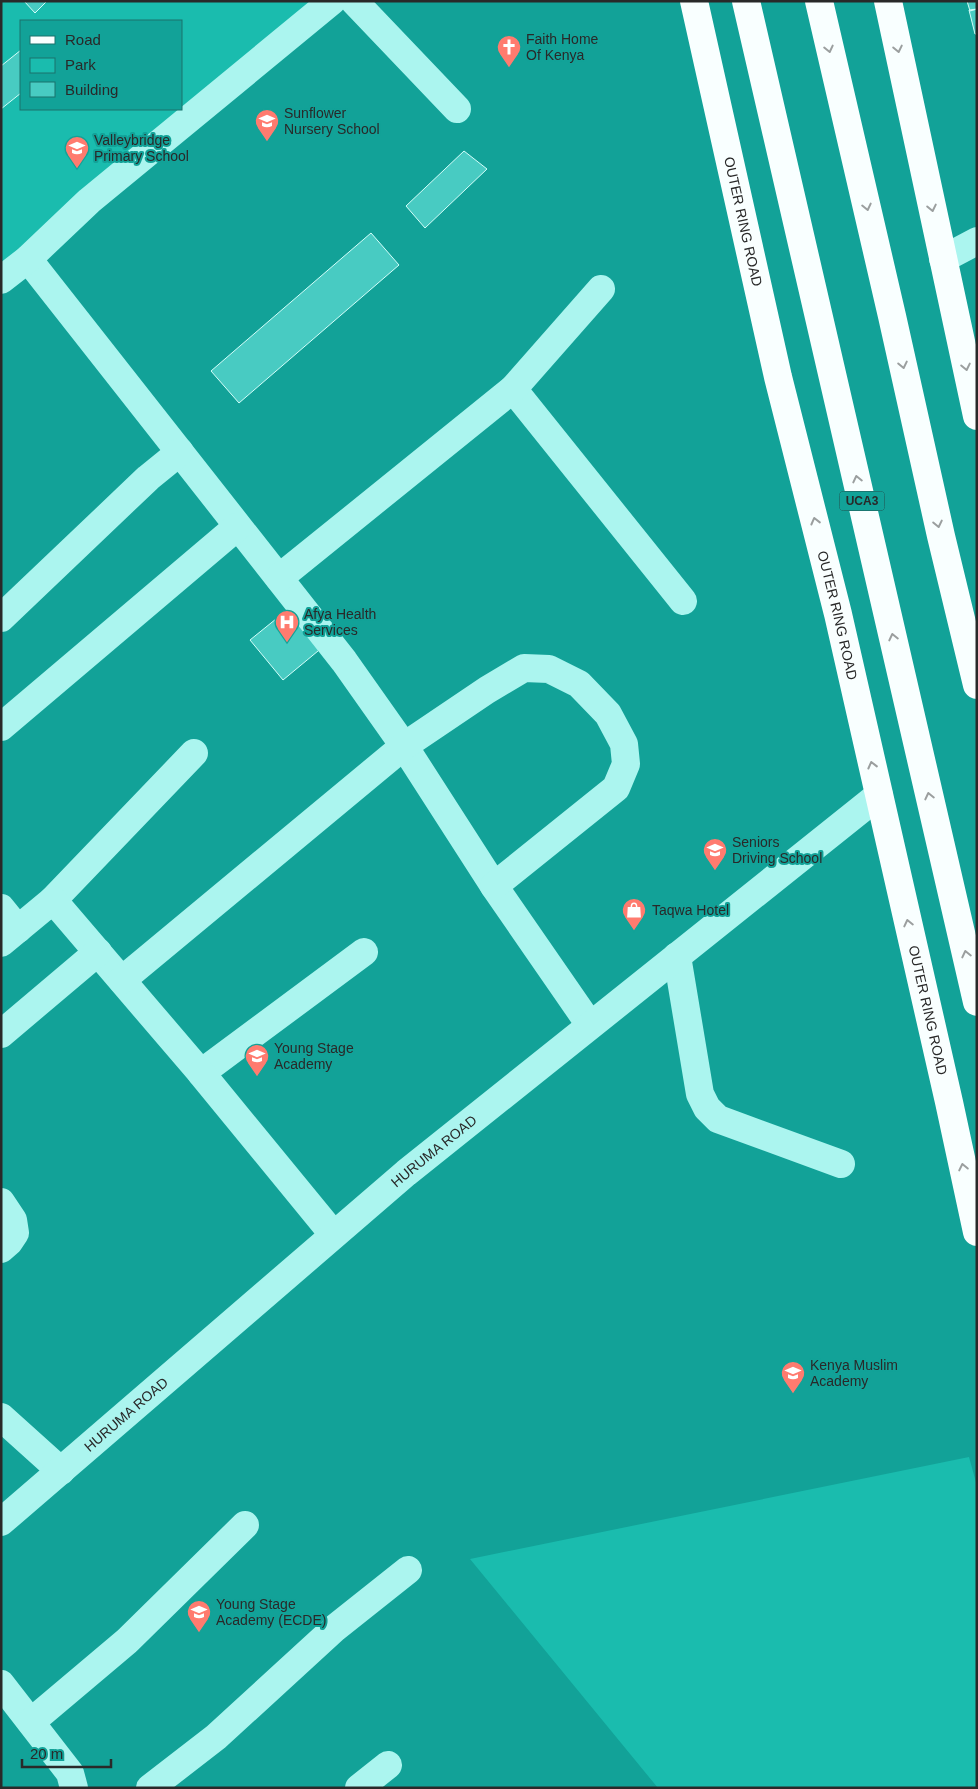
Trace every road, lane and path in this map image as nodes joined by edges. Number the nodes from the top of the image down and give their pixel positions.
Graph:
1 (332, 1) edge
2 (354, 1) edge
3 (694, 1) edge
4 (746, 1) edge
5 (819, 1) edge
6 (888, 1) edge
7 (457, 109) dead end
8 (977, 241) edge
9 (28, 259) junction
10 (943, 259) junction
11 (1, 280) edge
12 (601, 288) dead end
13 (513, 389) junction
14 (977, 416) edge
15 (180, 452) junction
16 (238, 526) junction
17 (279, 578) junction
18 (683, 601) dead end
19 (1, 618) edge
20 (977, 685) edge
21 (1, 727) edge
22 (404, 746) junction
23 (194, 753) dead end
24 (879, 795) junction
25 (494, 886) junction
26 (53, 900) junction
27 (1, 908) edge
28 (10, 936) edge
29 (98, 952) junction
30 (364, 952) dead end
31 (677, 956) junction
32 (122, 980) junction
33 (977, 1002) edge
34 (590, 1025) junction
35 (1, 1034) edge
36 (201, 1073) junction
37 (841, 1164) dead end
38 (1, 1202) edge
39 (977, 1232) edge
40 (333, 1234) junction
41 (1, 1249) edge
42 (1, 1417) edge
43 (61, 1471) junction
44 (1, 1522) edge
45 (245, 1525) dead end
46 (408, 1570) dead end
47 (1, 1684) edge
48 (31, 1722) junction
49 (388, 1765) dead end
50 (66, 1783) edge
51 (150, 1788) edge
52 (360, 1788) edge

1 - 9 street
2 - 7 street
24 -> 3 main road, OUTER RING ROAD
33 -> 4 main road, UCA3
5 -> 20 main road
6 -> 10 main road
8 - 10 street
9 - 11 street
9 - 15 street
10 -> 14 main road
12 - 13 street
13 - 17 street
13 - 18 street
15 - 16 street
15 - 19 street
16 - 17 street
16 - 21 street
17 - 22 street
22 - 25 street
22 - 25 street
22 - 32 street
23 - 26 street
24 - 31 street, HURUMA ROAD
39 -> 24 main road, OUTER RING ROAD
25 - 34 street
26 - 28 street
26 - 29 street
27 - 28 street
29 - 32 street
29 - 35 street
30 - 36 street
31 - 34 street, HURUMA ROAD
31 - 37 street
32 - 36 street
34 - 40 street, HURUMA ROAD
36 - 40 street
38 - 41 street
40 - 43 street, HURUMA ROAD
42 - 43 street
43 - 44 street, HURUMA ROAD
45 - 48 street
46 - 51 street
47 - 48 street
48 - 50 street
49 - 52 street

